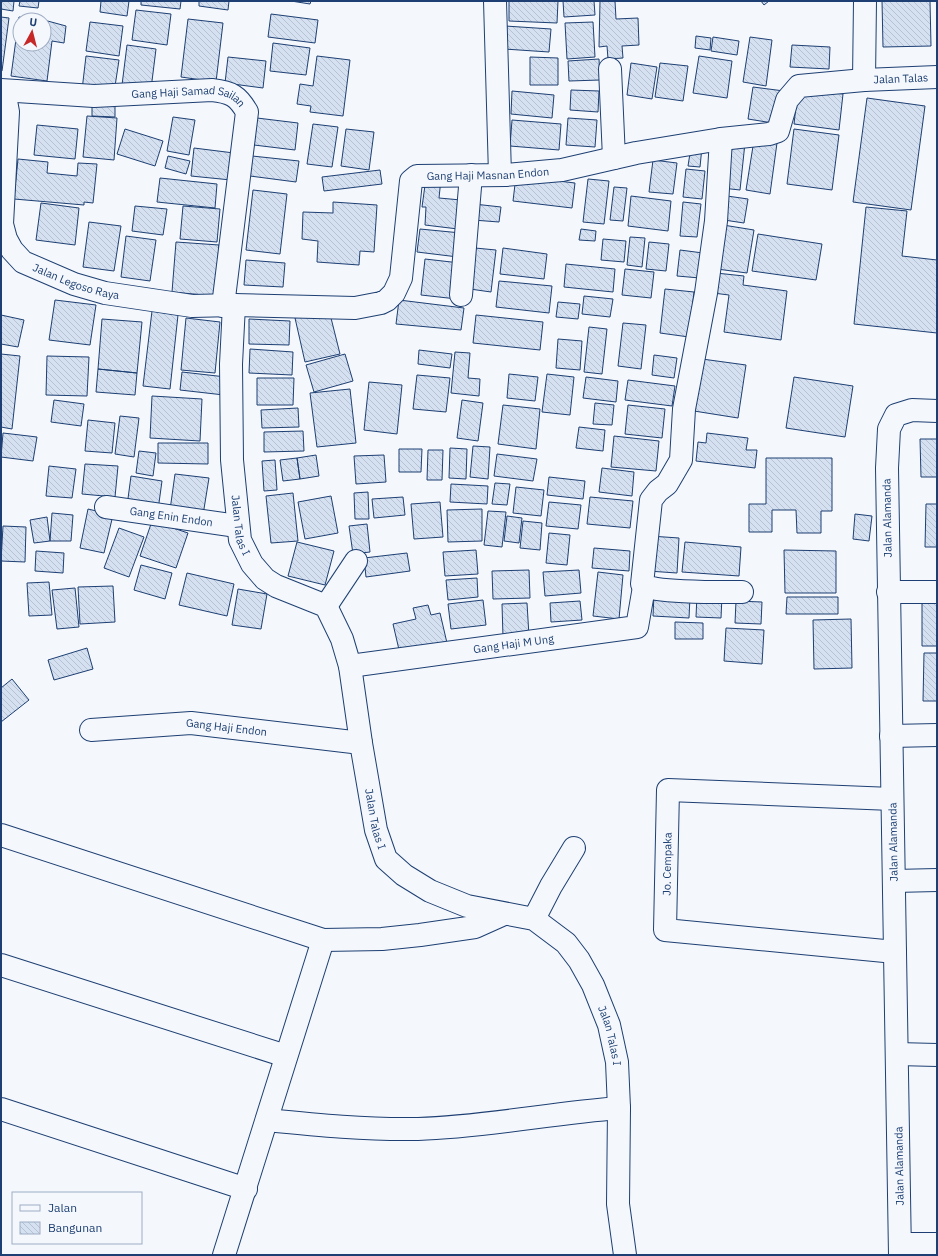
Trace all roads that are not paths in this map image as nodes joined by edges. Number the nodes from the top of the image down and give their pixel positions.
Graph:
1 (495, 1) edge
2 (865, 1) edge
3 (610, 69) dead end
4 (937, 77) edge
5 (864, 80) junction
6 (1, 90) edge
7 (1, 94) edge
8 (720, 139) junction
9 (614, 158) junction
10 (471, 175) junction
11 (500, 175) junction
12 (7, 251) edge
13 (461, 295) dead end
14 (229, 305) junction
15 (937, 411) edge
16 (106, 508) dead end
17 (237, 526) junction
18 (356, 561) dead end
19 (644, 587) junction
20 (742, 592) dead end
21 (888, 592) junction
22 (937, 592) edge
23 (326, 606) junction
24 (350, 666) junction
25 (91, 730) dead end
26 (937, 735) edge
27 (891, 736) junction
28 (361, 743) junction
29 (892, 799) junction
30 (1, 835) edge
31 (574, 848) dead end
32 (937, 880) edge
33 (894, 881) junction
34 (504, 914) junction
35 (534, 919) junction
36 (323, 940) junction
37 (895, 952) junction
38 (1, 965) edge
39 (897, 1054) junction
40 (937, 1055) edge
41 (286, 1056) junction
42 (619, 1108) junction
43 (1, 1109) edge
44 (267, 1120) junction
45 (246, 1189) junction
46 (937, 1244) edge
47 (900, 1250) edge
48 (224, 1255) edge
49 (625, 1255) edge

1 - 11 street
2 - 5 street
3 - 9 street
4 - 5 street, Jalan Talas
5 - 8 street, Gang Haji Masnan Endon
6 - 14 street, Gang Haji Samad Sailan
7 - 12 street, Jalan Legoso Raya
8 - 9 street, Gang Haji Masnan Endon
8 - 19 street
9 - 11 street, Gang Haji Masnan Endon
10 - 11 street, Gang Haji Masnan Endon
10 - 13 street
10 - 14 street, Gang Haji Masnan Endon
12 - 14 street, Jalan Legoso Raya
14 - 17 street, Jalan Talas I
15 - 21 street, Jalan Alamanda
16 - 17 street, Gang Enin Endon
17 - 23 street, Jalan Talas I
18 - 23 street
19 - 20 street
19 - 24 street, Gang Haji M Ung
21 - 22 street
21 - 27 street, Jalan Alamanda
23 - 24 street, Jalan Talas I
24 - 28 street, Jalan Talas I
25 - 28 street, Gang Haji Endon
26 - 27 street
27 - 29 street, Jalan Alamanda
28 - 34 street, Jalan Talas I
29 - 33 street, Jalan Alamanda
29 - 37 street, Jo. Cempaka
30 - 36 street
31 - 35 street
32 - 33 street
33 - 37 street, Jalan Alamanda
34 - 35 street, Jalan Talas I
34 - 36 street
35 - 42 street, Jalan Talas I
36 - 41 street
37 - 39 street, Jalan Alamanda
38 - 41 street
39 - 40 street
39 - 47 street, Jalan Alamanda
41 - 44 street
42 - 44 street
42 - 49 street, Jalan Talas I
43 - 45 street
44 - 45 street
45 - 48 street
46 - 47 street

